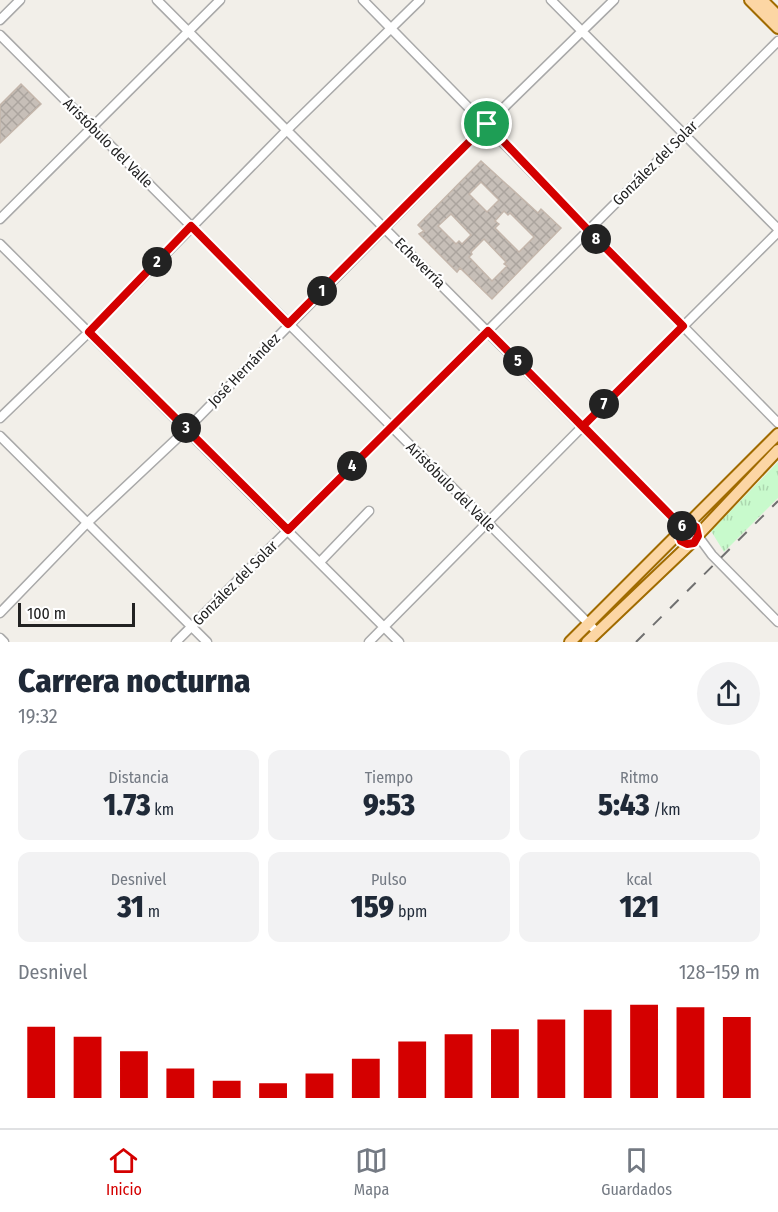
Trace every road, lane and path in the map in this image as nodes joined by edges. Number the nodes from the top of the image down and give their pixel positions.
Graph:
1 (20, 0) edge
2 (157, 0) edge
3 (220, 0) edge
4 (363, 0) edge
5 (420, 0) edge
6 (550, 0) edge
7 (614, 0) edge
8 (750, 0) edge
9 (762, 0) edge
10 (778, 16) edge
11 (0, 20) edge
12 (392, 28) junction
13 (778, 28) edge
14 (188, 31) junction
15 (582, 32) junction
16 (0, 35) edge
17 (778, 40) edge
18 (487, 124) junction
19 (92, 127) junction
20 (287, 130) junction
21 (684, 135) junction
22 (0, 219) edge
23 (191, 226) junction
24 (386, 229) junction
25 (588, 230) junction
26 (778, 231) edge
27 (0, 244) edge
28 (288, 324) junction
29 (683, 326) junction
30 (488, 331) junction
31 (89, 332) junction
32 (0, 418) edge
33 (778, 423) edge
34 (583, 426) junction
35 (391, 427) junction
36 (186, 429) junction
37 (778, 434) edge
38 (0, 436) edge
39 (778, 450) edge
40 (369, 511) dead end
41 (87, 523) junction
42 (486, 523) junction
43 (683, 528) junction
44 (288, 530) junction
45 (694, 540) junction
46 (320, 562) junction
47 (0, 613) edge
48 (778, 621) edge
49 (588, 623) junction
50 (191, 626) junction
51 (384, 627) junction
52 (597, 632) junction
53 (0, 638) edge
54 (4, 642) edge
55 (176, 642) edge
56 (207, 642) edge
57 (369, 642) edge
58 (399, 642) edge
59 (570, 642) edge
60 (587, 642) edge

1 - 11 street
2 - 14 street, Echeverría
3 - 14 street
4 - 12 street
5 - 12 street
6 - 15 street
7 - 15 street, José Hernández
8 - 13 main road
9 - 10 main road
12 - 18 street
12 - 20 street
14 - 19 street
14 - 20 street, Echeverría
15 - 18 street, José Hernández
15 - 21 street
16 - 19 street, Aristóbulo del Valle
17 - 21 street, González del Solar
18 - 24 street, José Hernández
18 - 25 street
19 - 22 street
19 - 23 street, Aristóbulo del Valle
20 - 23 street
20 - 24 street, Echeverría
21 - 25 street, González del Solar
21 - 26 street
23 - 28 street, Aristóbulo del Valle
23 - 31 street
24 - 28 street, José Hernández
24 - 30 street, Echeverría
25 - 29 street
25 - 30 street, González del Solar
26 - 29 street
27 - 31 street
28 - 35 street, Aristóbulo del Valle
28 - 36 street, José Hernández
29 - 33 street
29 - 34 street
30 - 34 street, Echeverría
30 - 35 street, González del Solar
31 - 32 street
31 - 36 street
34 - 42 street
34 - 43 street, Echeverría
35 - 42 street, Aristóbulo del Valle
35 - 44 street, González del Solar
36 - 41 street, José Hernández
36 - 44 street
37 - 43 main road
38 - 41 street
39 - 45 main road
40 - 46 street
41 - 47 street, José Hernández
41 - 50 street
42 - 49 street, Aristóbulo del Valle
42 - 51 street
43 - 45 main road
43 - 45 main road
43 - 49 main road
44 - 46 street
44 - 50 street, González del Solar
45 - 48 street
45 - 52 main road
46 - 51 street
49 - 52 street, Aristóbulo del Valle
49 - 59 main road
50 - 55 street, González del Solar
50 - 56 street
51 - 57 street
51 - 58 street
52 - 60 main road
53 - 54 street

